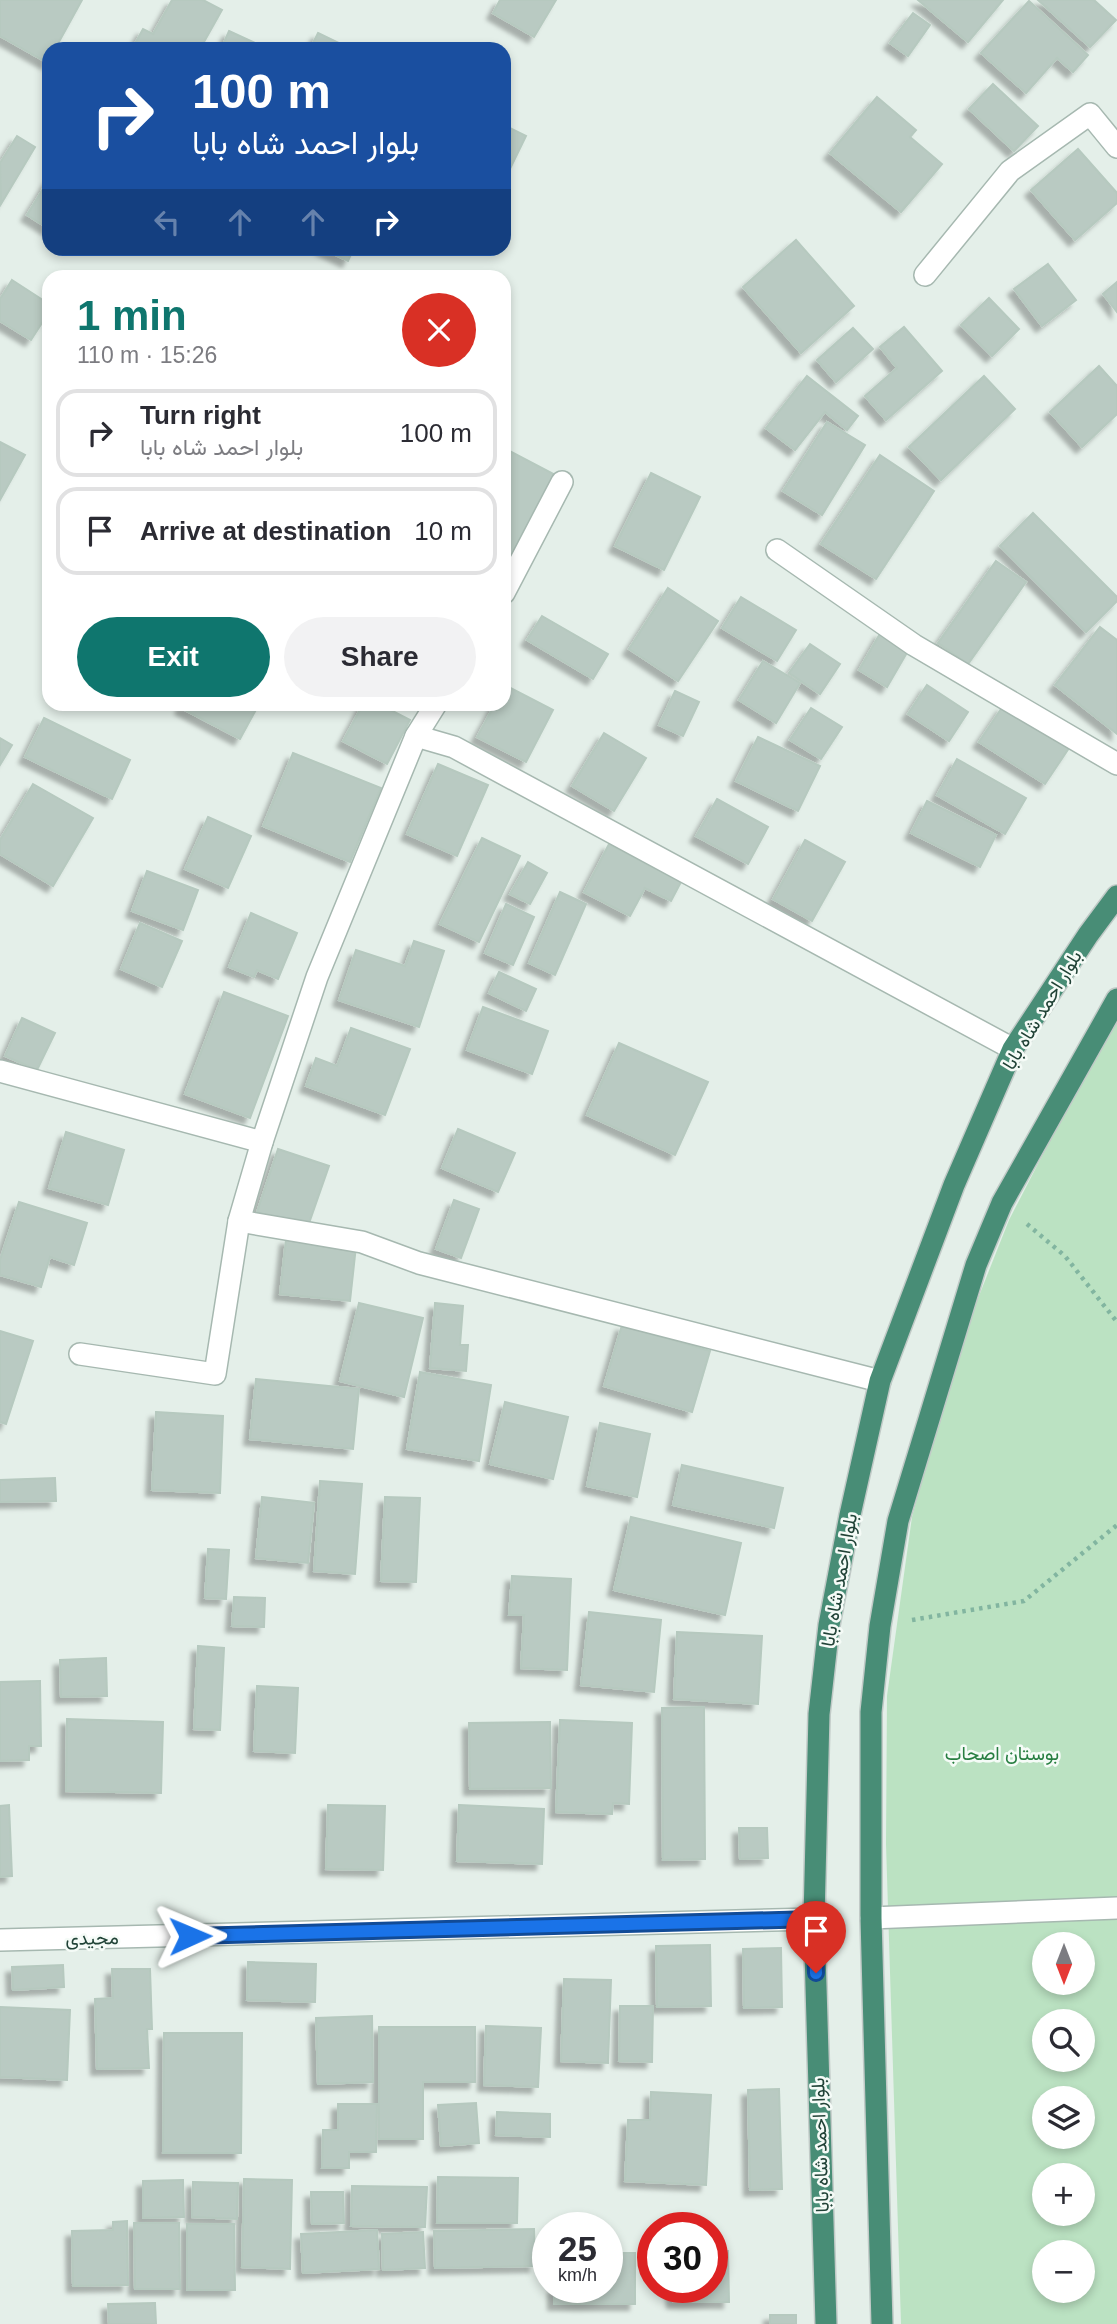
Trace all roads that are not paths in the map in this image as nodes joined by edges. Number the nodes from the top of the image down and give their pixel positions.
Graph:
1 (1117, 147) edge
2 (925, 275) dead end
3 (562, 482) dead end
4 (777, 550) dead end
5 (511, 579) edge
6 (432, 711) edge
7 (416, 736) junction
8 (1117, 764) edge
9 (1117, 896) edge
10 (1117, 999) edge
11 (1013, 1049) junction
12 (0, 1071) edge
13 (262, 1143) junction
14 (239, 1221) junction
15 (80, 1354) dead end
16 (880, 1381) junction
17 (1117, 1908) edge
18 (871, 1918) junction
19 (814, 1919) junction
20 (0, 1940) edge
21 (825, 2324) edge
22 (882, 2324) edge

1 - 2 street
3 - 5 street
4 - 8 street
6 - 7 street
7 - 11 street
7 - 13 street
9 - 11 highway, بلوار احمد شاه بابا
10 - 18 highway
11 - 16 highway, بلوار احمد شاه بابا
12 - 13 street
13 - 14 street
14 - 15 street
14 - 16 street
16 - 19 highway, بلوار احمد شاه بابا
17 - 18 street
18 - 22 highway
19 - 20 street, مجیدی
19 - 21 highway, بلوار احمد شاه بابا

